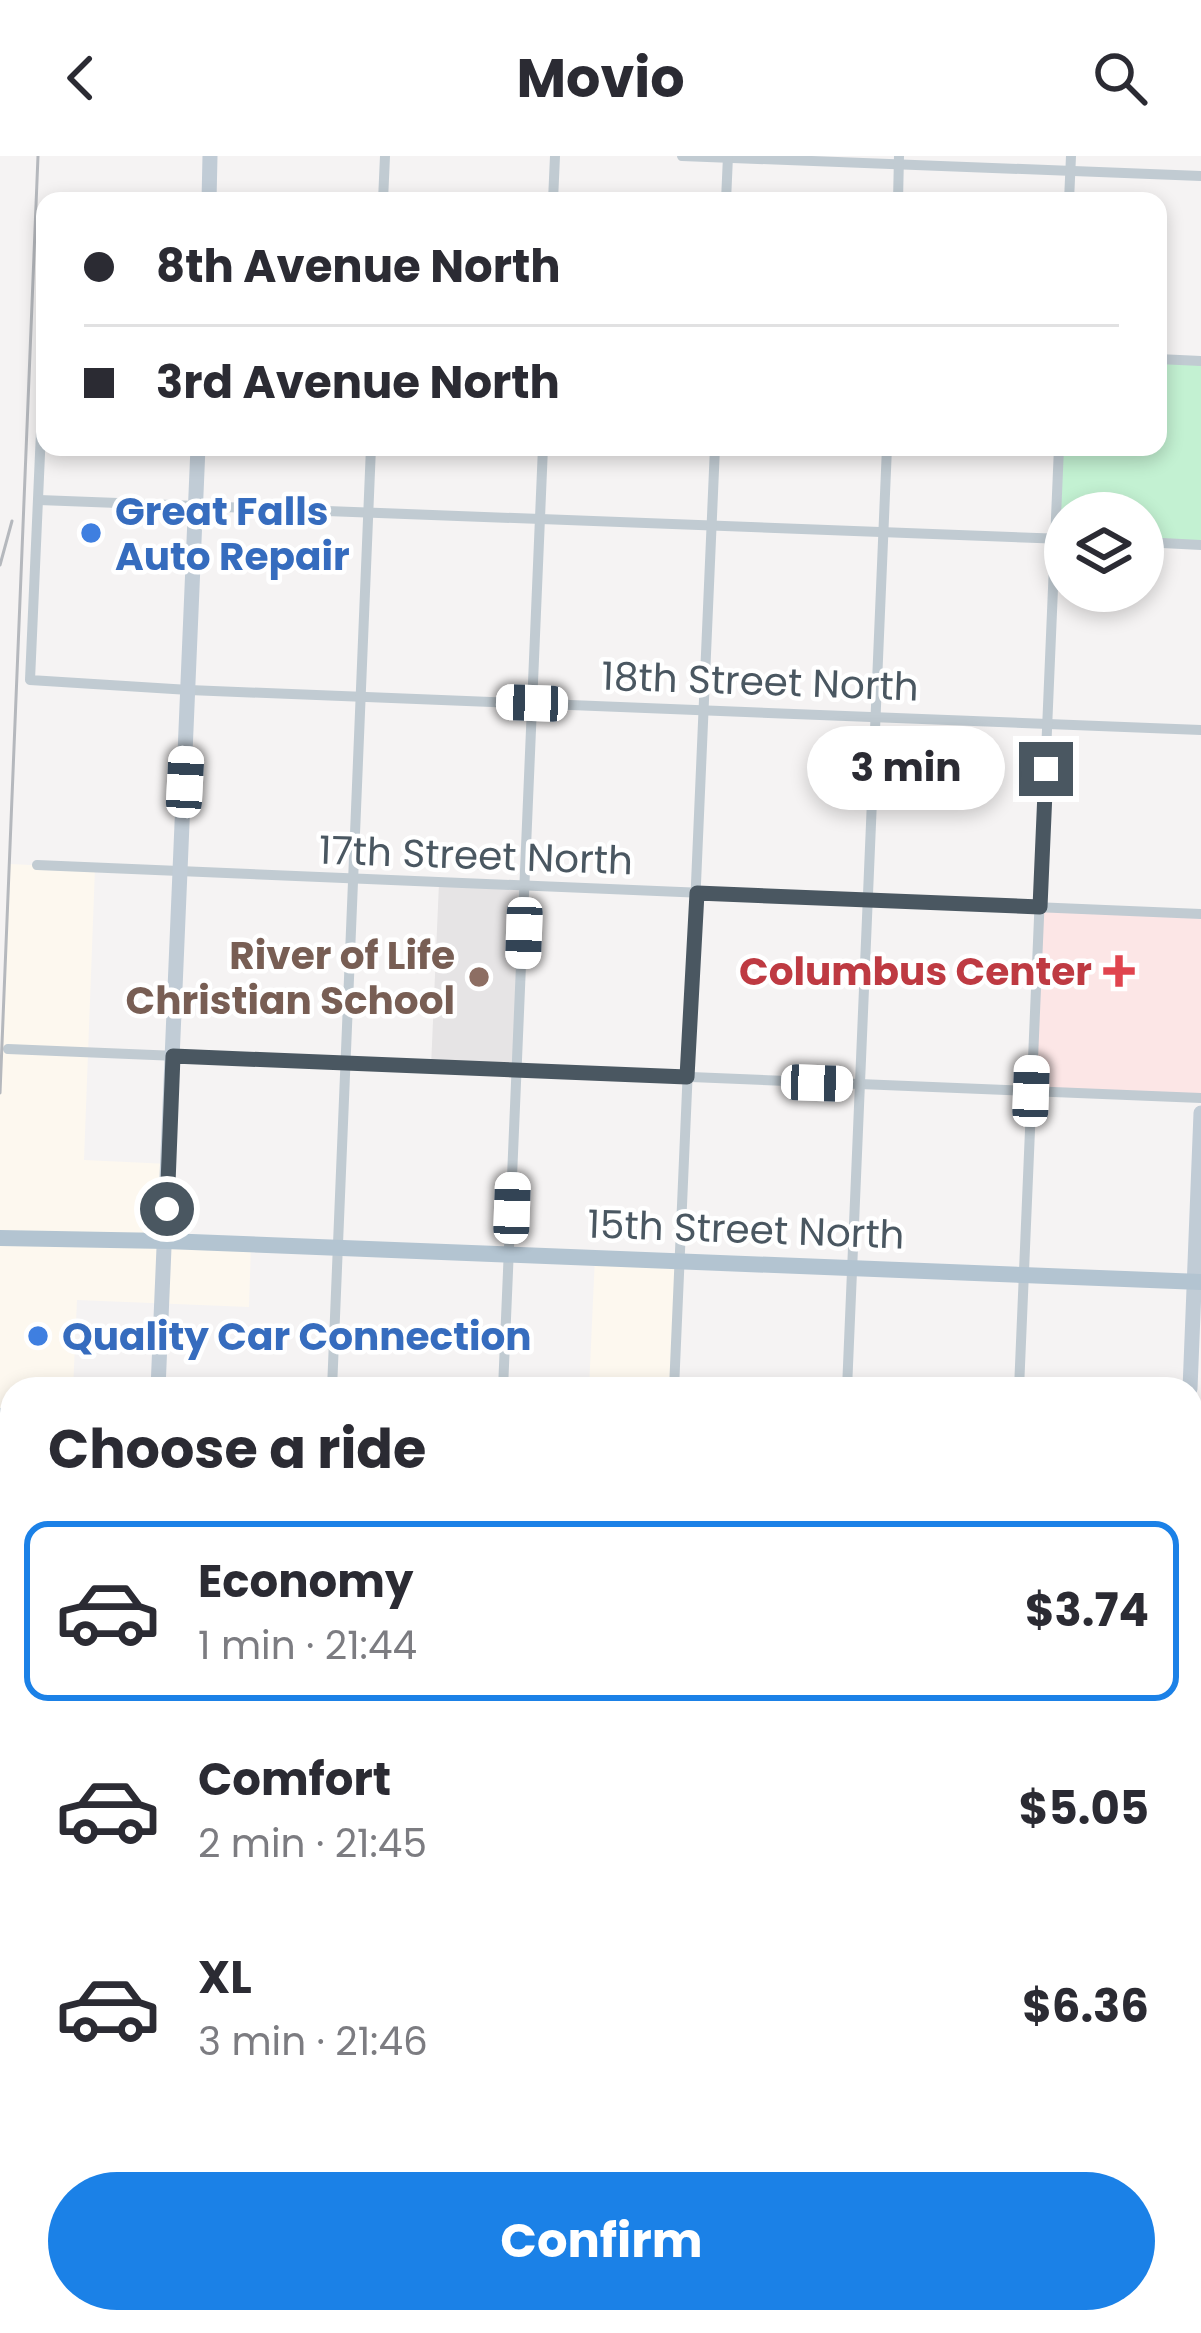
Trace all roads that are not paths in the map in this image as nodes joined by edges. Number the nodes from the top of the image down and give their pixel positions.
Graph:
1 (210, 156) edge
2 (385, 156) edge
3 (555, 156) edge
4 (682, 156) edge
5 (1071, 156) edge
6 (728, 157) edge
7 (899, 160) edge
8 (1070, 171) junction
9 (1201, 176) edge
10 (209, 192) edge
11 (383, 192) edge
12 (553, 192) edge
13 (726, 192) edge
14 (898, 192) edge
15 (1069, 192) edge
16 (1167, 359) edge
17 (1201, 361) edge
18 (41, 456) edge
19 (198, 456) edge
20 (371, 456) edge
21 (543, 456) edge
22 (715, 456) edge
23 (887, 456) edge
24 (1059, 456) edge
25 (1059, 492) edge
26 (39, 500) junction
27 (195, 505) junction
28 (368, 512) junction
29 (540, 518) junction
30 (711, 526) junction
31 (884, 531) junction
32 (1044, 538) edge
33 (1164, 543) edge
34 (1201, 545) edge
35 (1055, 612) edge
36 (189, 690) junction
37 (360, 697) junction
38 (532, 703) junction
39 (703, 709) junction
40 (876, 715) junction
41 (1047, 723) junction
42 (1201, 730) edge
43 (38, 866) dead end
44 (181, 873) junction
45 (354, 879) junction
46 (526, 887) junction
47 (697, 893) junction
48 (868, 900) junction
49 (1040, 907) junction
50 (1201, 914) edge
51 (8, 1049) dead end
52 (173, 1056) junction
53 (346, 1063) junction
54 (518, 1070) junction
55 (687, 1077) junction
56 (859, 1085) junction
57 (1031, 1091) junction
58 (1201, 1098) edge
59 (1201, 1113) edge
60 (0, 1238) edge
61 (166, 1240) junction
62 (339, 1248) junction
63 (510, 1253) junction
64 (680, 1260) junction
65 (851, 1267) junction
66 (1024, 1273) junction
67 (1198, 1281) edge
68 (159, 1377) edge
69 (333, 1377) edge
70 (504, 1377) edge
71 (675, 1377) edge
72 (847, 1377) edge
73 (1020, 1377) edge
74 (1191, 1377) edge

1 - 10 street
2 - 11 street
3 - 12 street
4 - 6 street
5 - 8 street
6 - 7 street
6 - 13 street
7 - 8 street
7 - 14 street
8 - 9 street
8 - 15 street
16 - 17 street
18 - 26 street
19 - 27 street
20 - 28 street
21 - 29 street
22 - 30 street
23 - 31 street
24 - 25 street
26 - 27 street
26 - 36 street, 18th Street North
27 - 28 street
27 - 36 street
28 - 29 street
28 - 37 street
29 - 30 street
29 - 38 street
30 - 31 street
30 - 39 street
31 - 32 street
31 - 40 street
33 - 34 street
35 - 41 street
36 - 37 street, 18th Street North
36 - 44 street
37 - 38 street, 18th Street North
37 - 45 street
38 - 39 street, 18th Street North
38 - 46 street
39 - 40 street, 18th Street North
39 - 47 street
40 - 41 street, 18th Street North
40 - 48 street
41 - 42 street, 18th Street North
41 - 49 street
43 - 44 street, 17th Street North
44 - 45 street, 17th Street North
44 - 52 street
45 - 46 street, 17th Street North
45 - 53 street
46 - 47 street, 17th Street North
46 - 54 street
47 - 48 street, 17th Street North
47 - 55 street
48 - 49 street, 17th Street North
48 - 56 street
49 - 50 street, 17th Street North
49 - 57 street
51 - 52 street
52 - 53 street
52 - 61 street
53 - 54 street
53 - 62 street
54 - 55 street
54 - 63 street
55 - 56 street
55 - 64 street
56 - 57 street
56 - 65 street
57 - 58 street
57 - 66 street
59 - 67 street
60 - 61 main road, 15th Street North
61 - 62 main road, 15th Street North
61 - 68 street
62 - 63 main road, 15th Street North
62 - 69 street
63 - 64 main road, 15th Street North
63 - 70 street
64 - 65 main road, 15th Street North
64 - 71 street
65 - 66 main road, 15th Street North
65 - 72 street
66 - 67 main road, 15th Street North
66 - 73 street
67 - 74 street

